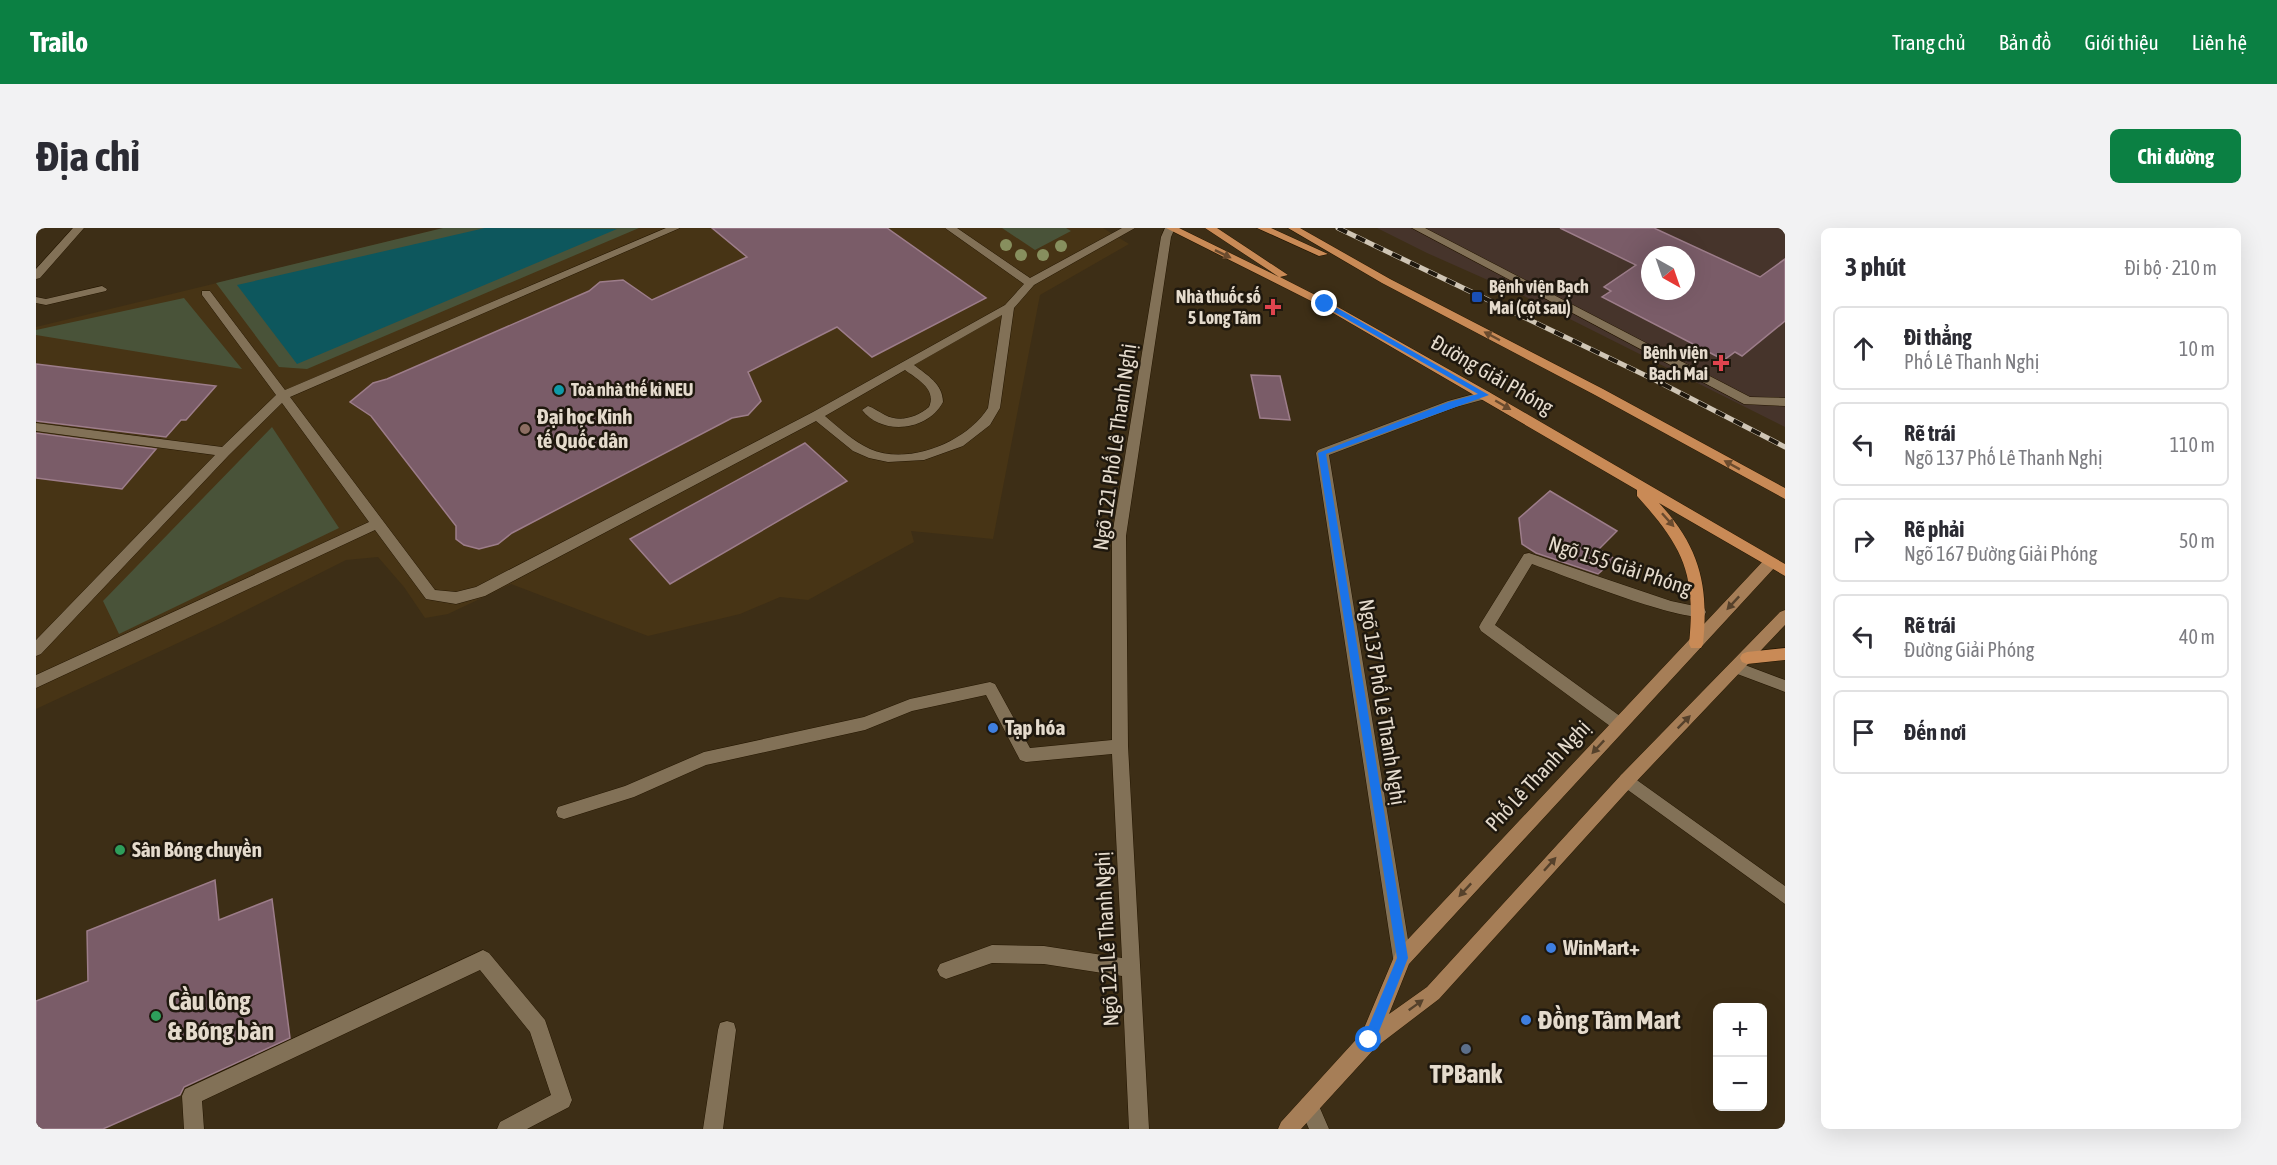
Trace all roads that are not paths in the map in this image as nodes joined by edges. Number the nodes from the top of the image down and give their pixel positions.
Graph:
1 (79, 228) edge
2 (950, 228) edge
3 (1130, 228) edge
4 (1171, 228) edge
5 (1210, 228) edge
6 (1262, 228) edge
7 (1293, 228) edge
8 (1416, 228) edge
9 (667, 229) edge
10 (36, 276) edge
11 (1386, 281) junction
12 (1030, 283) junction
13 (102, 289) dead end
14 (206, 293) dead end
15 (36, 300) edge
16 (1325, 304) junction
17 (1009, 307) junction
18 (906, 365) junction
19 (1485, 395) junction
20 (282, 396) junction
21 (1785, 402) edge
22 (868, 410) dead end
23 (816, 415) junction
24 (36, 428) edge
25 (225, 452) junction
26 (1628, 478) junction
27 (1785, 494) edge
28 (378, 523) junction
29 (1770, 563) junction
30 (1785, 571) edge
31 (1699, 612) junction
32 (1785, 616) edge
33 (1696, 644) junction
34 (36, 650) edge
35 (1785, 654) edge
36 (1742, 663) junction
37 (36, 682) edge
38 (1785, 686) edge
39 (1619, 724) junction
40 (1120, 746) junction
41 (1627, 780) junction
42 (564, 812) dead end
43 (1785, 896) edge
44 (1402, 958) junction
45 (1131, 968) junction
46 (946, 970) dead end
47 (727, 1030) dead end
48 (1369, 1040) junction
49 (1309, 1106) junction
50 (194, 1129) edge
51 (507, 1129) edge
52 (713, 1129) edge
53 (1139, 1129) edge
54 (1288, 1129) edge
55 (1319, 1129) edge

1 - 10 lane
2 - 12 lane
3 - 12 lane
4 -> 16 main road, Đường Giải Phóng
4 - 40 lane, Ngõ 121 Phố Lê Thanh Nghị
5 - 16 main road
6 - 11 main road
7 - 11 main road, Đường Giải Phóng
8 - 21 lane
9 - 20 lane
27 -> 11 main road, Đường Giải Phóng
12 - 17 lane
13 - 15 lane
14 - 20 lane
16 - 19 main road, Đường Giải Phóng
17 - 18 lane
17 - 23 lane
18 - 22 lane
18 - 23 lane
19 -> 26 main road, Đường Giải Phóng
19 - 44 lane, Ngõ 137 Phố Lê Thanh Nghị
20 - 25 lane
20 - 28 lane
23 - 28 lane
24 - 25 lane
25 - 34 lane
26 - 29 main road, Đường Giải Phóng
26 -> 31 main road
28 - 37 lane
29 - 30 main road, Đường Giải Phóng
29 -> 33 main road, Phố Lê Thanh Nghị
31 - 33 main road
31 - 39 lane, Ngõ 155 Giải Phóng
32 - 36 main road, Phố Lê Thanh Nghị
33 - 39 main road, Phố Lê Thanh Nghị
35 - 36 main road
36 - 38 lane
41 -> 36 main road, Phố Lê Thanh Nghị
39 -> 44 main road, Phố Lê Thanh Nghị
40 - 42 lane
40 - 45 lane, Ngõ 121 Lê Thanh Nghị
41 - 43 lane
48 -> 41 main road, Phố Lê Thanh Nghị
44 - 48 main road, Phố Lê Thanh Nghị
45 - 46 lane
45 - 53 lane, Ngõ 121 Lê Thanh Nghị
47 - 52 lane
48 - 49 main road, Phố Lê Thanh Nghị
49 - 54 main road, Phố Lê Thanh Nghị
49 - 55 lane
50 - 51 lane

